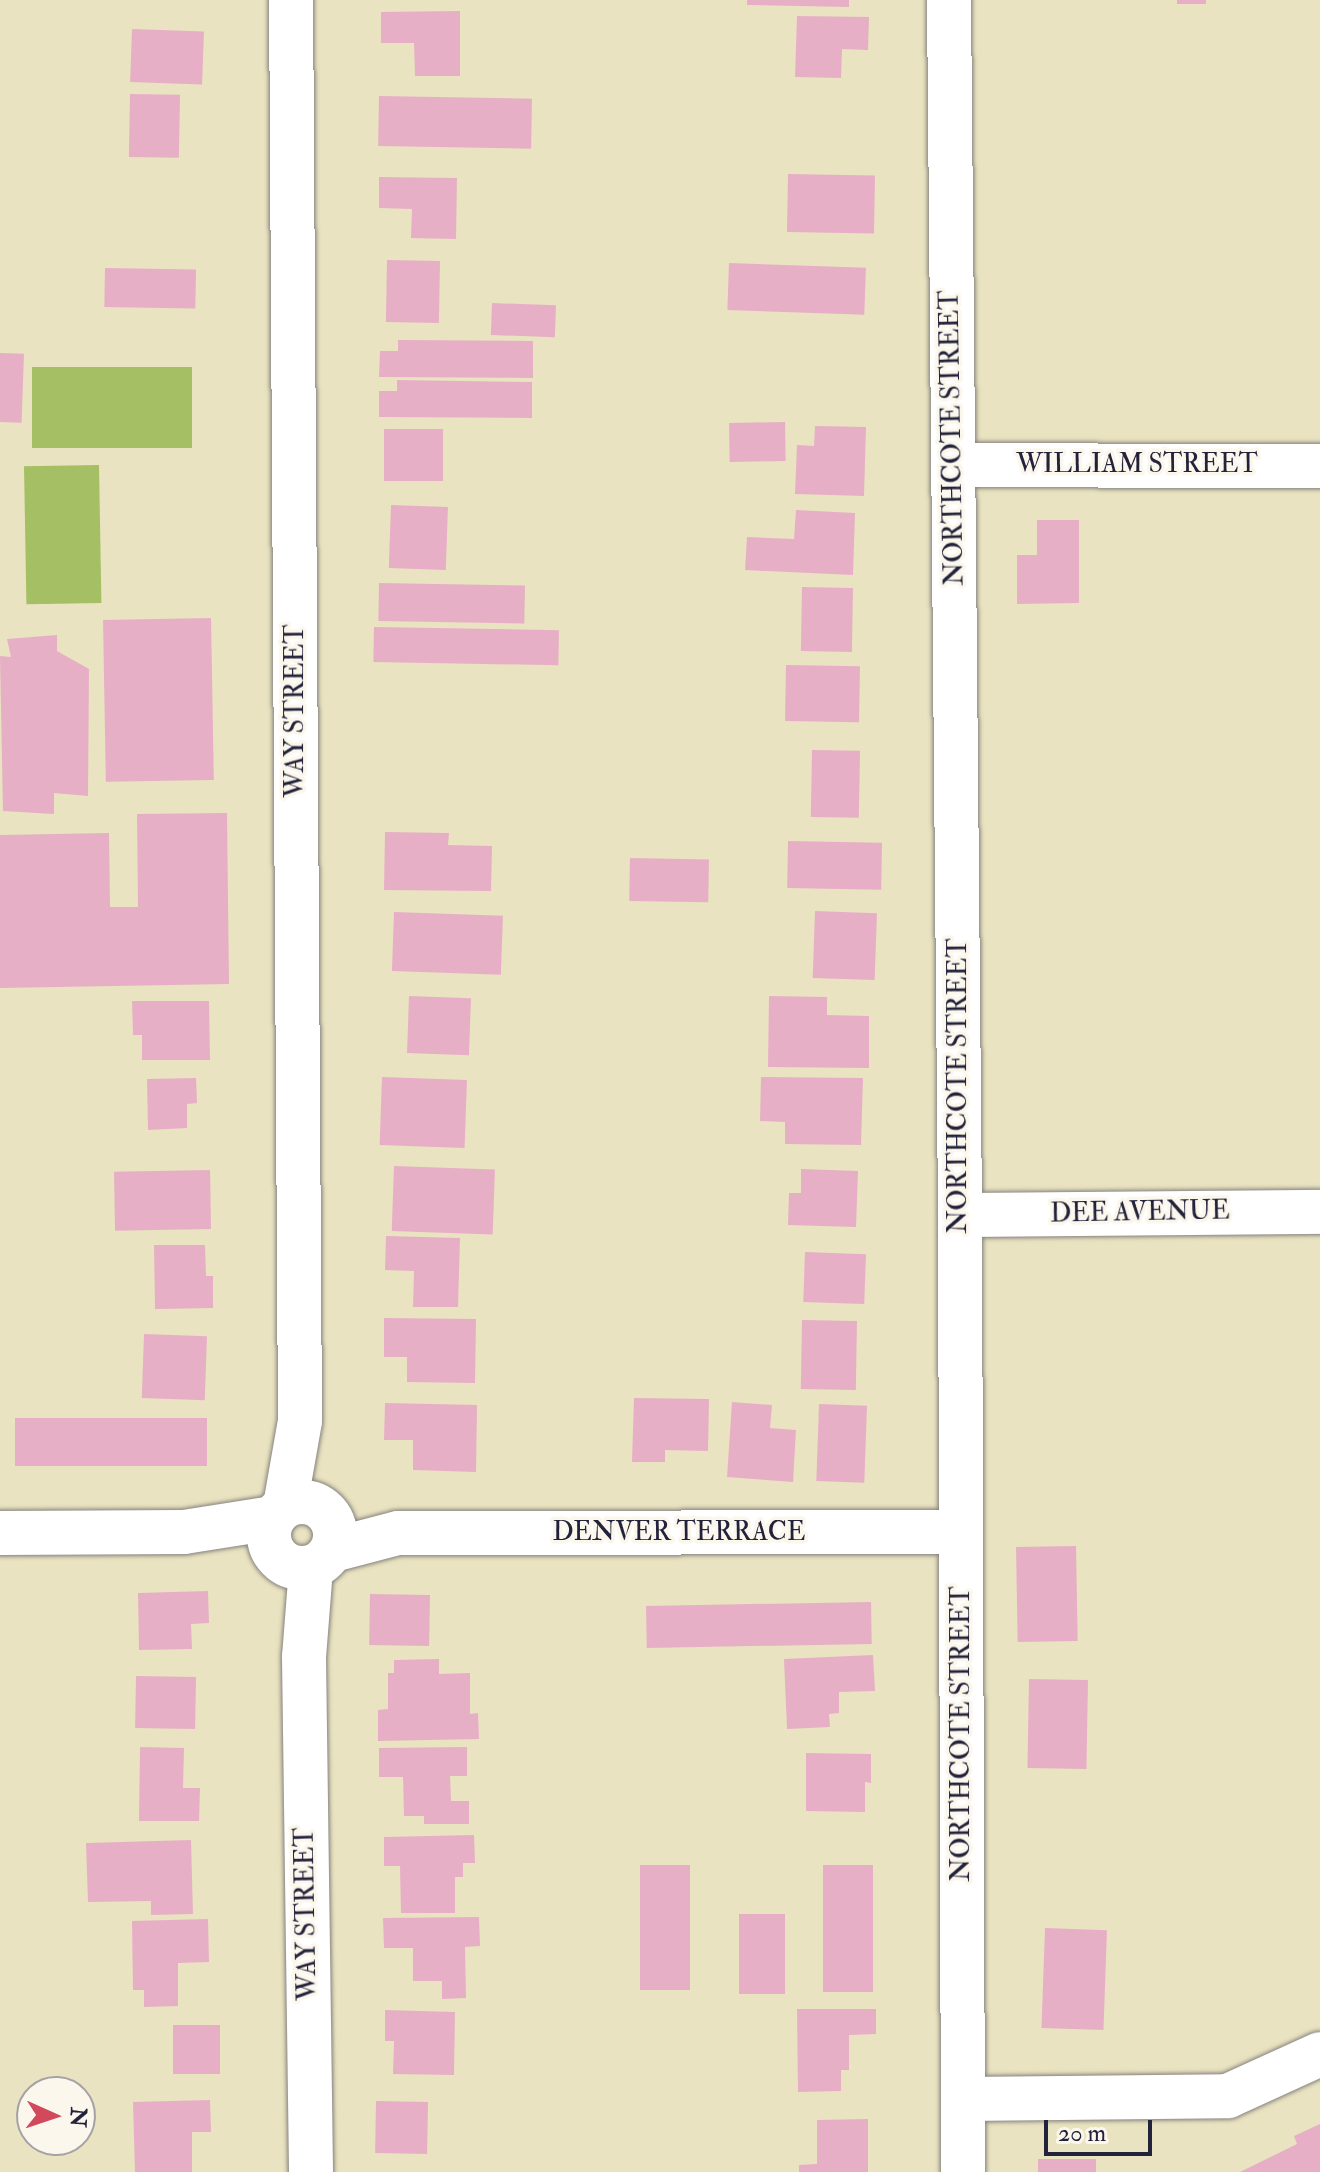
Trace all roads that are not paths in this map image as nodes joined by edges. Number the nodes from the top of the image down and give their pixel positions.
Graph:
1 (291, 0) edge
2 (949, 0) edge
3 (953, 465) junction
4 (1320, 466) edge
5 (1320, 1212) edge
6 (960, 1215) junction
7 (960, 1532) junction
8 (0, 1533) edge
9 (302, 1535) junction
10 (1320, 2054) edge
11 (963, 2099) junction
12 (311, 2172) edge
13 (963, 2172) edge

1 - 9 street, WAY STREET
2 - 3 street, NORTHCOTE STREET
3 - 4 street, WILLIAM STREET
3 - 6 street, NORTHCOTE STREET
5 - 6 street, DEE AVENUE
6 - 7 street, NORTHCOTE STREET
7 - 9 street, DENVER TERRACE
7 - 11 street, NORTHCOTE STREET
8 - 9 street, DENVER TERRACE
9 - 12 street, WAY STREET
10 - 11 street
11 - 13 street, NORTHCOTE STREET

